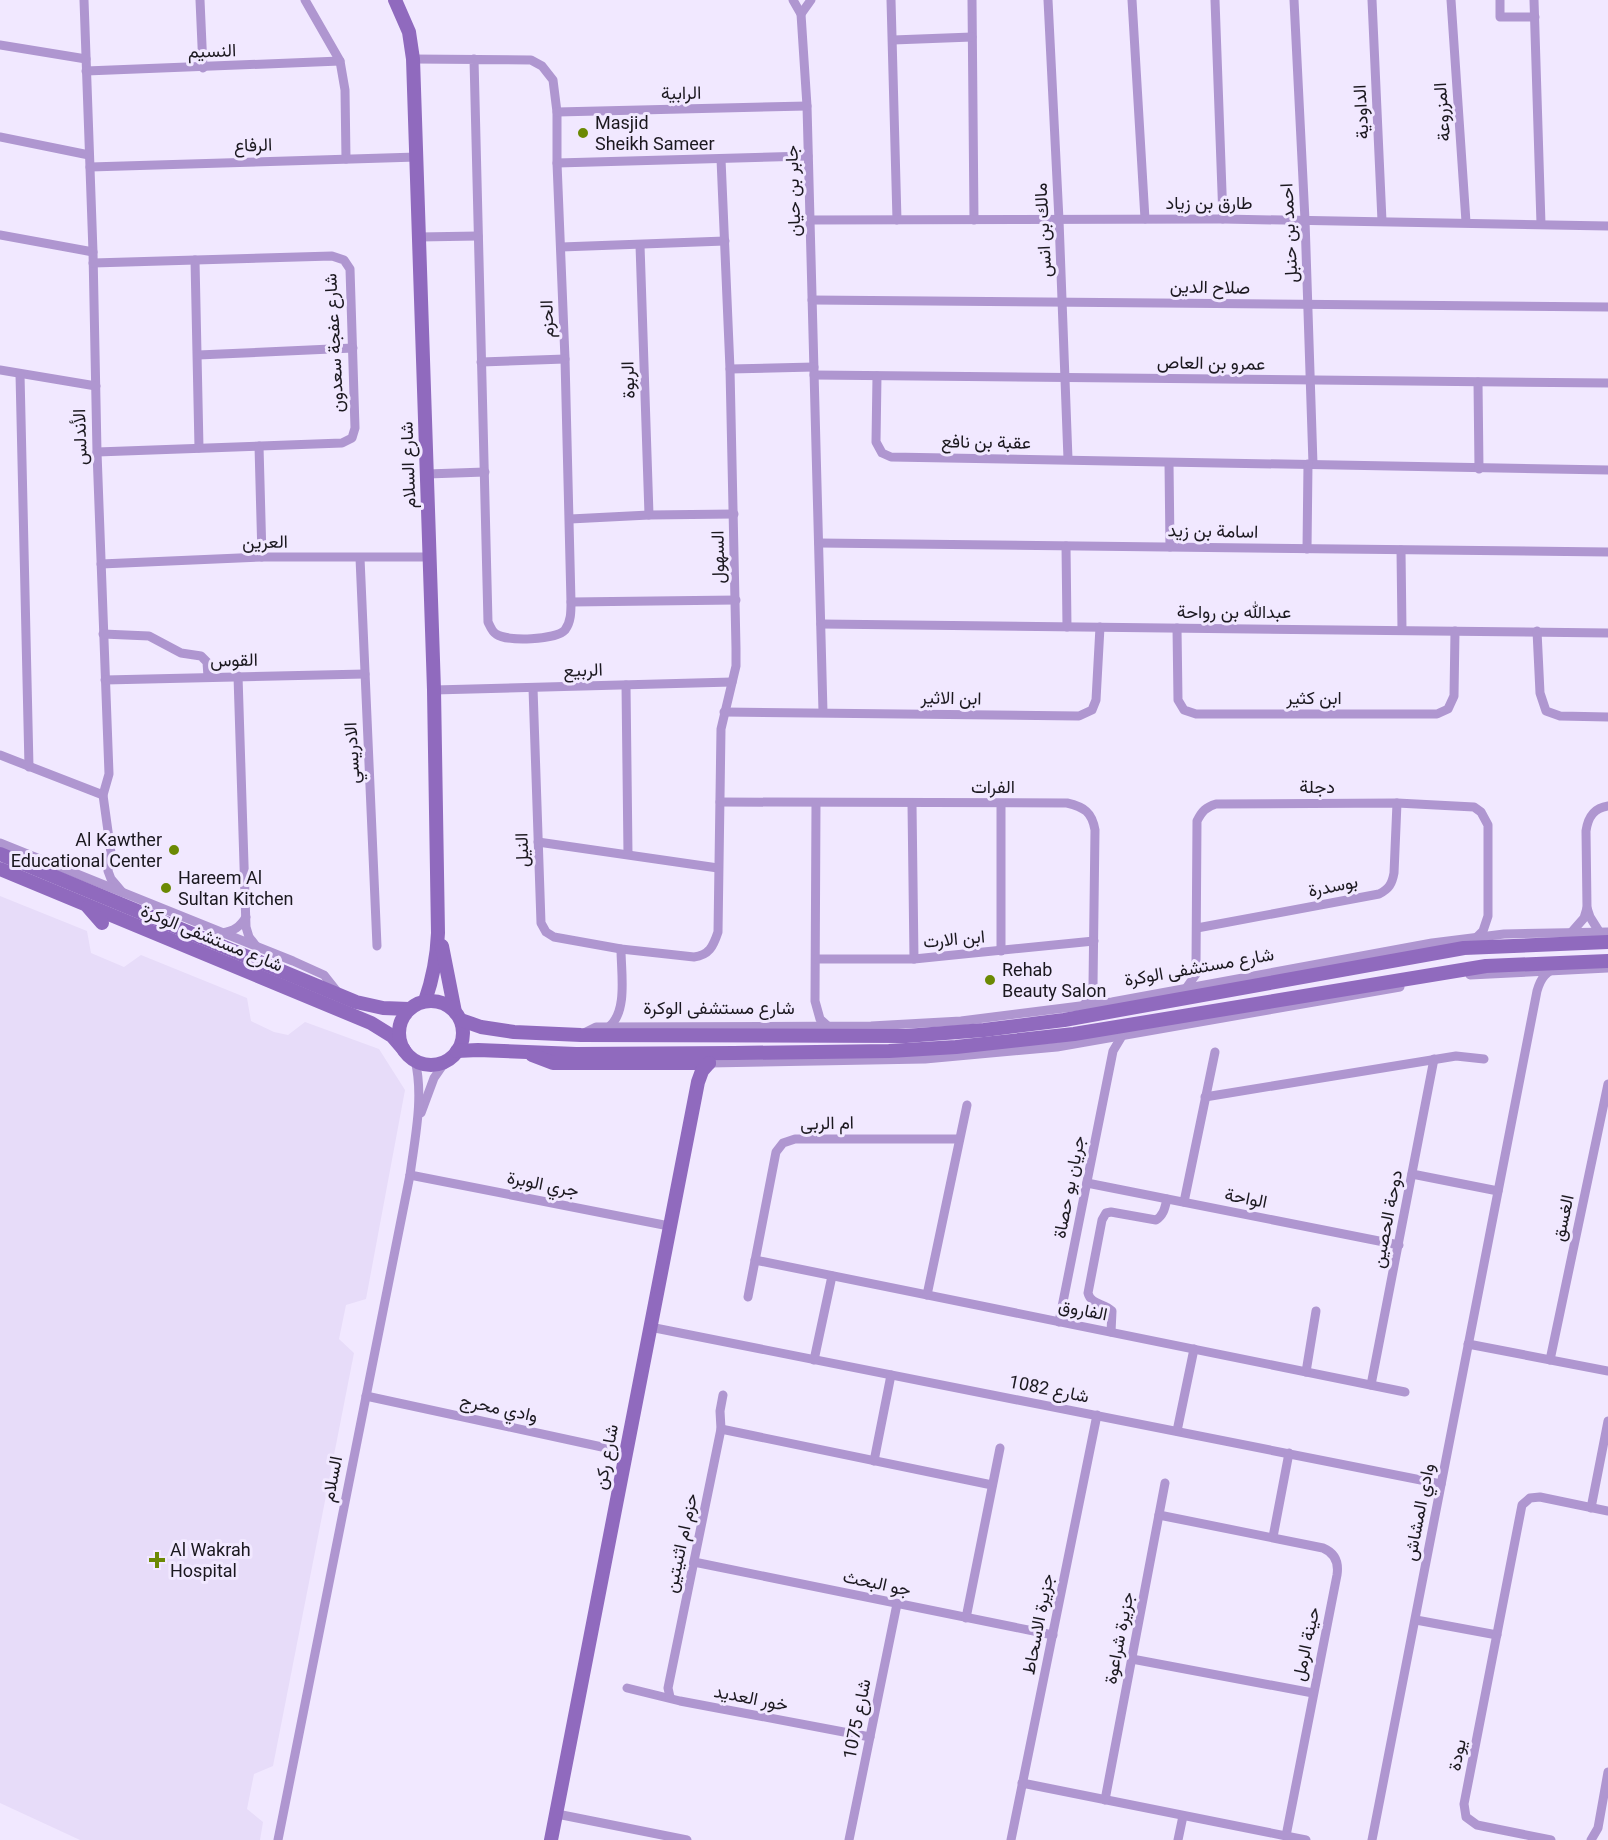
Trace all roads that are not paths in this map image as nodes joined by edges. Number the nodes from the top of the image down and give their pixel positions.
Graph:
1 (84, 0) edge
2 (200, 0) edge
3 (305, 0) edge
4 (395, 0) edge
5 (794, 0) edge
6 (811, 0) edge
7 (891, 0) edge
8 (972, 0) edge
9 (1048, 0) edge
10 (1132, 0) edge
11 (1207, 0) edge
12 (1215, 0) edge
13 (1294, 0) edge
14 (1372, 0) edge
15 (1451, 0) edge
16 (1500, 0) edge
17 (1534, 0) edge
18 (801, 14) junction
19 (1215, 14) junction
20 (1534, 16) junction
21 (972, 37) junction
22 (893, 40) junction
23 (0, 45) edge
24 (86, 59) junction
25 (413, 59) junction
26 (474, 59) junction
27 (340, 61) junction
28 (203, 68) junction
29 (86, 71) junction
30 (807, 106) junction
31 (557, 112) junction
32 (0, 137) edge
33 (89, 155) junction
34 (808, 156) junction
35 (417, 157) junction
36 (346, 159) junction
37 (721, 159) junction
38 (557, 163) junction
39 (90, 167) junction
40 (1145, 219) junction
41 (1223, 219) junction
42 (810, 220) junction
43 (897, 220) junction
44 (974, 220) junction
45 (1059, 220) junction
46 (1305, 220) junction
47 (1383, 222) junction
48 (1466, 222) junction
49 (1541, 224) junction
50 (1608, 226) edge
51 (0, 235) edge
52 (478, 236) junction
53 (419, 237) junction
54 (725, 241) junction
55 (640, 244) junction
56 (561, 247) junction
57 (93, 252) junction
58 (195, 260) junction
59 (93, 263) junction
60 (812, 300) junction
61 (1062, 302) junction
62 (1308, 304) junction
63 (1608, 307) edge
64 (353, 348) junction
65 (198, 355) junction
66 (565, 359) junction
67 (482, 362) junction
68 (730, 369) junction
69 (0, 370) edge
70 (814, 371) junction
71 (20, 374) junction
72 (877, 376) junction
73 (1065, 378) junction
74 (1311, 380) junction
75 (1478, 382) junction
76 (1608, 383) edge
77 (96, 386) junction
78 (259, 446) junction
79 (199, 448) junction
80 (97, 452) junction
81 (1068, 459) junction
82 (1169, 463) junction
83 (1310, 464) junction
84 (1479, 469) junction
85 (1608, 470) edge
86 (485, 472) junction
87 (427, 474) junction
88 (734, 514) junction
89 (649, 515) junction
90 (570, 519) junction
91 (819, 543) junction
92 (1066, 546) junction
93 (1170, 547) junction
94 (1307, 549) junction
95 (1401, 550) junction
96 (1608, 552) edge
97 (429, 556) junction
98 (262, 558) junction
99 (360, 558) junction
100 (101, 564) junction
101 (736, 600) junction
102 (571, 602) junction
103 (821, 624) junction
104 (1067, 627) junction
105 (1100, 627) junction
106 (1177, 628) junction
107 (1402, 630) junction
108 (1455, 631) junction
109 (1538, 631) junction
110 (1608, 633) edge
111 (103, 634) junction
112 (365, 674) junction
113 (238, 676) junction
114 (208, 677) junction
115 (105, 680) junction
116 (732, 682) junction
117 (626, 685) junction
118 (533, 688) junction
119 (434, 690) junction
120 (724, 712) junction
121 (823, 712) junction
122 (1608, 717) edge
123 (0, 755) edge
124 (29, 767) junction
125 (103, 795) junction
126 (720, 802) junction
127 (816, 803) junction
128 (1397, 803) junction
129 (912, 804) junction
130 (1001, 804) junction
131 (1608, 806) edge
132 (538, 842) junction
133 (0, 843) edge
134 (0, 854) edge
135 (628, 854) junction
136 (718, 868) junction
137 (0, 869) edge
138 (108, 871) junction
139 (62, 881) junction
140 (91, 881) junction
141 (122, 892) junction
142 (87, 905) junction
143 (1587, 908) junction
144 (1488, 916) junction
145 (246, 917) junction
146 (102, 923) dead end
147 (1197, 928) junction
148 (438, 933) junction
149 (221, 934) junction
150 (1504, 934) junction
151 (1570, 934) junction
152 (1605, 936) edge
153 (1477, 937) junction
154 (1094, 941) junction
155 (1525, 945) junction
156 (256, 946) junction
157 (377, 946) dead end
158 (1464, 948) junction
159 (621, 949) junction
160 (710, 950) joint
161 (1001, 951) junction
162 (816, 959) junction
163 (914, 959) junction
164 (1608, 960) edge
165 (1569, 962) junction
166 (1507, 964) junction
167 (1196, 965) junction
168 (1608, 968) edge
169 (1548, 971) junction
170 (1522, 972) junction
171 (1215, 982) junction
172 (1093, 986) junction
173 (1187, 987) junction
174 (1537, 991) junction
175 (341, 996) junction
176 (425, 1001) junction
177 (815, 1001) junction
178 (1112, 1002) junction
179 (621, 1006) junction
180 (1083, 1006) junction
181 (409, 1008) junction
182 (458, 1016) junction
183 (1064, 1020) junction
184 (636, 1026) junction
185 (804, 1026) junction
186 (827, 1026) junction
187 (609, 1027) junction
188 (1074, 1034) junction
189 (581, 1035) junction
190 (842, 1035) junction
191 (1122, 1036) junction
192 (1095, 1041) junction
193 (404, 1050) junction
194 (457, 1051) junction
195 (528, 1052) junction
196 (734, 1053) junction
197 (1215, 1053) dead end
198 (1112, 1059) junction
199 (1434, 1059) junction
200 (1484, 1059) dead end
201 (415, 1060) junction
202 (445, 1062) junction
203 (685, 1063) junction
204 (709, 1063) junction
205 (698, 1082) junction
206 (1608, 1084) edge
207 (1205, 1097) junction
208 (967, 1105) dead end
209 (417, 1124) junction
210 (959, 1139) junction
211 (410, 1174) junction
212 (1412, 1174) junction
213 (1087, 1183) junction
214 (1498, 1191) junction
215 (1167, 1199) junction
216 (1184, 1202) junction
217 (669, 1226) junction
218 (1399, 1245) junction
219 (755, 1260) junction
220 (832, 1276) junction
221 (927, 1295) junction
222 (748, 1297) dead end
223 (1316, 1311) dead end
224 (1059, 1322) junction
225 (650, 1327) junction
226 (1111, 1332) junction
227 (1468, 1344) junction
228 (1194, 1349) junction
229 (814, 1359) junction
230 (1550, 1360) junction
231 (1608, 1371) edge
232 (1306, 1372) junction
233 (891, 1375) junction
234 (1371, 1385) junction
235 (1405, 1392) dead end
236 (723, 1395) dead end
237 (366, 1396) junction
238 (1097, 1415) junction
239 (1608, 1420) edge
240 (721, 1429) junction
241 (1176, 1431) junction
242 (1000, 1448) dead end
243 (625, 1452) junction
244 (1289, 1454) junction
245 (874, 1461) junction
246 (1165, 1483) dead end
247 (1441, 1484) junction
248 (993, 1485) junction
249 (1591, 1508) junction
250 (1608, 1511) edge
251 (1159, 1515) junction
252 (1273, 1537) junction
253 (694, 1562) junction
254 (897, 1604) junction
255 (966, 1618) junction
256 (1416, 1620) junction
257 (1053, 1635) junction
258 (1497, 1635) junction
259 (1132, 1659) junction
260 (627, 1688) dead end
261 (1313, 1693) junction
262 (670, 1697) junction
263 (870, 1737) junction
264 (1608, 1772) edge
265 (1022, 1783) junction
266 (1105, 1800) junction
267 (855, 1809) junction
268 (866, 1811) dead end
269 (557, 1814) junction
270 (1183, 1816) junction
271 (641, 1835) edge
272 (1286, 1836) junction
273 (1526, 1838) edge
274 (278, 1840) edge
275 (551, 1840) edge
276 (687, 1840) edge
277 (849, 1840) edge
278 (1011, 1840) edge
279 (1178, 1840) edge
280 (1306, 1840) edge
281 (1372, 1840) edge
282 (1551, 1840) edge
283 (1591, 1840) edge

1 - 24 street, الأندلس
2 - 28 street
3 - 27 street
4 - 25 street, شارع السلام
5 - 18 street, جابر بن حيان
6 - 18 street
7 - 22 street
8 - 21 street
9 - 45 street, مالك بن انس
10 - 40 street
11 - 19 street
12 - 19 street
13 - 46 street, احمد بن حنبل
14 - 47 street, الداودية
15 - 48 street, المزروعة
16 - 20 street
17 - 20 street
18 - 30 street, جابر بن حيان
19 - 41 street
20 - 49 street
21 - 22 street
21 - 44 street
22 - 43 street
23 - 24 street
24 - 29 street, الأندلس
25 - 26 street, الحزم
25 - 35 street, شارع السلام
26 - 31 street, الحزم
26 - 52 street
27 - 28 street, النسيم
27 - 36 street
28 - 29 street, النسيم
29 - 33 street, الأندلس
30 - 31 street, الرابية
30 - 34 street, جابر بن حيان
31 - 38 street, الحزم
32 - 33 street
33 - 39 street, الأندلس
34 - 37 street
34 - 42 street, جابر بن حيان
35 - 36 street, الرفاع
35 - 53 street, شارع السلام
36 - 39 street, الرفاع
37 - 38 street
37 - 54 street, السهول
38 - 56 street, الحزم
39 - 57 street, الأندلس
40 - 41 street, طارق بن زياد
40 - 45 street, طارق بن زياد
41 - 46 street, طارق بن زياد
42 - 43 street, طارق بن زياد
42 - 60 street, جابر بن حيان
43 - 44 street, طارق بن زياد
44 - 45 street, طارق بن زياد
45 - 61 street, مالك بن انس
46 - 47 street, طارق بن زياد
46 - 62 street, احمد بن حنبل
47 - 48 street, طارق بن زياد
48 - 49 street, طارق بن زياد
49 - 50 street, طارق بن زياد
51 - 57 street
52 - 53 street
52 - 67 street
53 - 87 street, شارع السلام
54 - 55 street
54 - 68 street, السهول
55 - 56 street
55 - 89 street, الربوة
56 - 66 street, الحزم
57 - 59 street, الأندلس
58 - 59 street, شارع عفجة سعدون
58 - 64 street, شارع عفجة سعدون
58 - 65 street
59 - 77 street, الأندلس
60 - 61 street, صلاح الدين
60 - 70 street, جابر بن حيان
61 - 62 street, صلاح الدين
61 - 73 street, مالك بن انس
62 - 63 street, صلاح الدين
62 - 74 street, احمد بن حنبل
64 - 65 street
64 - 78 street, شارع عفجة سعدون
65 - 79 street
66 - 67 street
66 - 90 street, الحزم
67 - 86 street
68 - 70 street
68 - 88 street, السهول
69 - 71 street
70 - 72 street, عمرو بن العاص
70 - 91 street, جابر بن حيان
71 - 77 street
71 - 124 street
72 - 73 street, عمرو بن العاص
72 - 81 street, عقبة بن نافع
73 - 74 street, عمرو بن العاص
73 - 81 street, مالك بن انس
74 - 75 street, عمرو بن العاص
74 - 83 street, احمد بن حنبل
75 - 76 street, عمرو بن العاص
75 - 84 street
77 - 80 street, الأندلس
78 - 79 street, شارع عفجة سعدون
78 - 98 street
79 - 80 street, شارع عفجة سعدون
80 - 100 street, الأندلس
81 - 82 street, عقبة بن نافع
82 - 83 street, عقبة بن نافع
82 - 93 street
83 - 84 street, عقبة بن نافع
83 - 94 street, احمد بن حنبل
84 - 85 street, عقبة بن نافع
86 - 87 street
86 - 102 street, الحزم
87 - 97 street, شارع السلام
88 - 89 street
88 - 101 street, السهول
89 - 90 street
90 - 102 street, الحزم
91 - 92 street, اسامة بن زيد
91 - 103 street, جابر بن حيان
92 - 93 street, اسامة بن زيد
92 - 104 street
93 - 94 street, اسامة بن زيد
94 - 95 street, اسامة بن زيد
95 - 96 street, اسامة بن زيد
95 - 107 street
97 - 99 street, العرين
97 - 119 street, شارع السلام
98 - 99 street, العرين
98 - 100 street, العرين
99 - 112 street, الادريسي
100 - 111 street, الأندلس
101 - 102 street
101 - 116 street, السهول
103 - 104 street, عبدالله بن رواحة
103 - 121 street, جابر بن حيان
104 - 105 street, عبدالله بن رواحة
105 - 106 street, عبدالله بن رواحة
105 - 121 street, ابن الاثير
106 - 107 street, عبدالله بن رواحة
106 - 108 street, ابن كثير
107 - 108 street, عبدالله بن رواحة
108 - 109 street, عبدالله بن رواحة
109 - 110 street, عبدالله بن رواحة
109 - 122 street
111 - 114 street
111 - 115 street, الأندلس
112 - 113 street, القوس
112 - 157 street, الادريسي
113 - 114 street, القوس
113 - 145 street
114 - 115 street, القوس
115 - 125 street, الأندلس
116 - 117 street, الربيع
116 - 120 street, السهول
117 - 118 street, الربيع
117 - 135 street
118 - 119 street, الربيع
118 - 132 street, النيل
119 - 148 street, شارع السلام
120 - 121 street, ابن الاثير
120 - 126 street, السهول
123 - 124 street
124 - 125 street
125 - 138 street, الأندلس
126 - 127 street, الفرات
126 - 136 street, السهول
127 - 129 street, الفرات
127 - 162 street
128 - 144 street, دجلة
128 - 147 street, بوسدرة
128 - 147 street, دجلة
129 - 130 street, الفرات
129 - 163 street
130 - 154 street, الفرات
130 - 161 street
131 - 143 street
132 - 135 street
132 - 159 street, النيل
133 - 140 street, شارع مستشفى الوكرة
134 - 139 street, شارع مستشفى الوكرة
135 - 136 street
136 - 160 street, السهول
137 - 142 street, شارع مستشفى الوكرة
138 - 140 street
138 - 141 street
139 - 140 street
139 - 175 street, شارع مستشفى الوكرة
140 - 141 street, شارع مستشفى الوكرة
141 - 149 street, شارع مستشفى الوكرة
142 - 146 street
142 - 193 street, شارع مستشفى الوكرة
143 - 151 street
143 - 152 street
144 - 150 street
144 - 153 street, دجلة
145 - 149 street
145 - 156 street
147 - 167 street, دجلة
148 - 176 street, شارع السلام
148 - 182 street, شارع السلام
149 - 156 street, شارع مستشفى الوكرة
150 - 151 street, شارع مستشفى الوكرة
150 - 153 street, شارع مستشفى الوكرة
150 - 155 street
151 - 152 street, شارع مستشفى الوكرة
152 - 155 street, شارع مستشفى الوكرة
153 - 158 street, دجلة
153 - 171 street, شارع مستشفى الوكرة
154 - 161 street, ابن الارت
154 - 172 street, الفرات
155 - 158 street, شارع مستشفى الوكرة
156 - 175 street, شارع مستشفى الوكرة
158 - 183 street, شارع مستشفى الوكرة
159 - 160 street, النيل
159 - 179 street
161 - 163 street, ابن الارت
162 - 163 street, ابن الارت
162 - 177 street
164 - 165 street
165 - 166 street
165 - 169 street
166 - 170 street
166 - 188 street
167 - 171 street
167 - 173 street, دجلة
168 - 169 street
169 - 170 street
169 - 174 street, وادي المشاش
170 - 174 street
170 - 191 street
171 - 173 street, شارع مستشفى الوكرة
172 - 178 street
172 - 180 street, الفرات
173 - 178 street, شارع مستشفى الوكرة
174 - 214 street, وادي المشاش
175 - 181 street, شارع مستشفى الوكرة
176 - 181 street
176 - 182 street
177 - 185 street
177 - 186 street
178 - 180 street, شارع مستشفى الوكرة
179 - 184 street
179 - 187 street
180 - 183 street, الفرات
180 - 186 street, شارع مستشفى الوكرة
181 - 193 street
182 - 189 street, شارع مستشفى الوكرة
182 - 194 street
183 - 190 street, شارع مستشفى الوكرة
184 - 185 street, شارع مستشفى الوكرة
184 - 187 street, شارع مستشفى الوكرة
185 - 186 street, شارع مستشفى الوكرة
186 - 190 street
187 - 189 street, شارع مستشفى الوكرة
188 - 192 street
188 - 196 street
189 - 190 street, شارع مستشفى الوكرة
191 - 192 street
191 - 198 street, جريان بو حصاة
192 - 198 street
192 - 204 street
193 - 201 street
194 - 195 street
194 - 202 street
195 - 196 street
195 - 203 street
196 - 204 street
197 - 207 street
198 - 213 street, جريان بو حصاة
199 - 200 street
199 - 207 street
199 - 212 street, دوحة الحصين
201 - 202 street
201 - 209 street, السلام
202 - 209 street, السلام
203 - 204 street
203 - 205 street
204 - 205 street, شارع ركن
205 - 217 street, شارع ركن
206 - 230 street, الغسق
207 - 216 street
208 - 210 street
209 - 211 street, السلام
210 - 219 street, ام الربى
210 - 221 street
211 - 217 street, جري الوبرة
211 - 237 street, السلام
212 - 214 street
212 - 218 street, دوحة الحصين
213 - 215 street, الواحة
213 - 224 street, جريان بو حصاة
214 - 227 street, وادي المشاش
215 - 216 street, الواحة
215 - 226 street
216 - 218 street, الواحة
217 - 225 street, شارع ركن
218 - 234 street, دوحة الحصين
219 - 220 street, الفاروق
219 - 222 street, ام الربى
220 - 221 street, الفاروق
220 - 229 street
221 - 224 street, الفاروق
223 - 232 street
224 - 226 street, الفاروق
225 - 229 street, شارع 1082
225 - 243 street, شارع ركن
226 - 228 street, الفاروق
227 - 230 street
227 - 247 street, وادي المشاش
228 - 232 street, الفاروق
228 - 241 street
229 - 233 street, شارع 1082
230 - 231 street
232 - 234 street, الفاروق
233 - 238 street, شارع 1082
233 - 245 street
234 - 235 street, الفاروق
236 - 240 street, حزم ام اثنيتين
237 - 243 street, وادي محرج
237 - 274 street, السلام
238 - 241 street, شارع 1082
238 - 257 street, جزيرة الاسحاط
239 - 249 street
240 - 245 street
240 - 253 street, حزم ام اثنيتين
241 - 244 street, شارع 1082
242 - 248 street
243 - 269 street, شارع ركن
244 - 247 street, شارع 1082
244 - 252 street
245 - 248 street
246 - 251 street, جزيرة شراعوة
247 - 256 street, وادي المشاش
248 - 255 street
249 - 250 street, يودة
249 - 258 street, يودة
251 - 252 street, حينة الرمل
251 - 259 street, جزيرة شراعوة
252 - 261 street, حينة الرمل
253 - 254 street, جو البحث
253 - 262 street, حزم ام اثنيتين
254 - 255 street, جو البحث
254 - 263 street, شارع 1075
255 - 257 street, جو البحث
256 - 258 street
256 - 281 street, وادي المشاش
257 - 265 street, جزيرة الاسحاط
258 - 273 street, يودة
259 - 261 street, حينة الرمل
259 - 266 street, جزيرة شراعوة
260 - 262 street, خور العديد
261 - 272 street
262 - 263 street, خور العديد
263 - 267 street, شارع 1075
264 - 283 street
265 - 266 street
265 - 278 street, جزيرة الاسحاط
266 - 270 street
267 - 268 street
267 - 277 street, شارع 1075
269 - 271 street
269 - 275 street, شارع ركن
270 - 272 street
270 - 279 street
271 - 276 street
272 - 280 street
273 - 282 street, يودة

